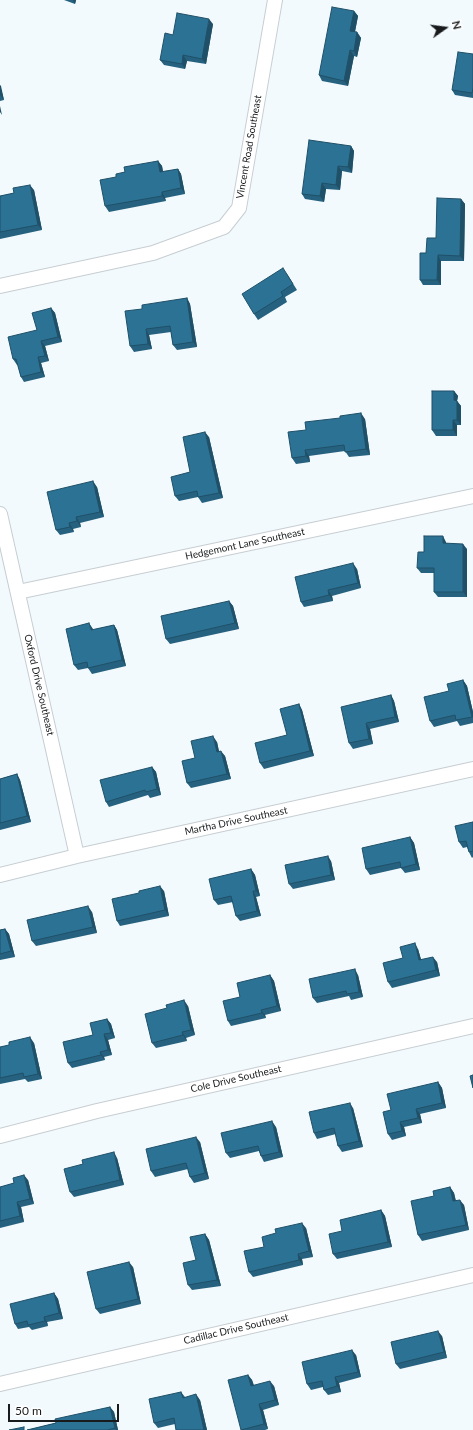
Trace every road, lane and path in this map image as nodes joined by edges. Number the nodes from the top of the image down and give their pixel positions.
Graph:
1 (275, 0) edge
2 (0, 286) edge
3 (473, 496) edge
4 (0, 514) edge
5 (18, 592) junction
6 (473, 769) edge
7 (77, 856) junction
8 (0, 875) edge
9 (473, 1026) edge
10 (0, 1136) edge
11 (473, 1275) edge
12 (0, 1384) edge

1 - 2 street, Vincent Road Southeast
3 - 5 street, Hedgemont Lane Southeast
4 - 5 street, Oxford Drive Southeast
5 - 7 street, Oxford Drive Southeast
6 - 7 street, Martha Drive Southeast
7 - 8 street, Martha Drive Southeast
9 - 10 street, Cole Drive Southeast
11 - 12 street, Cadillac Drive Southeast

